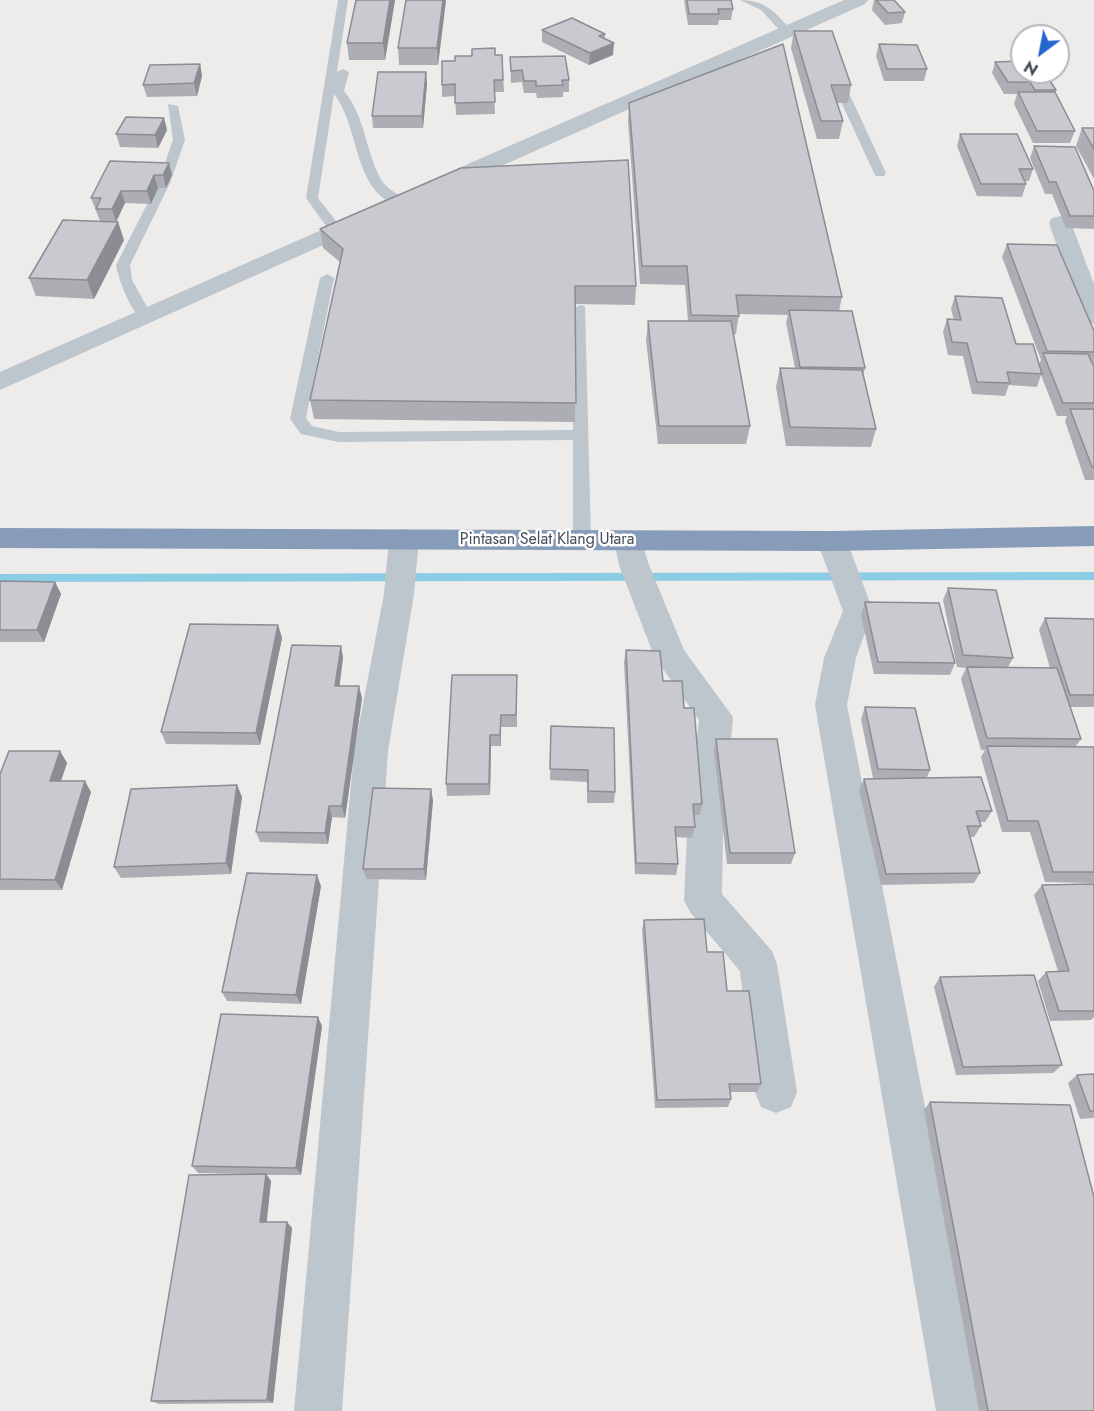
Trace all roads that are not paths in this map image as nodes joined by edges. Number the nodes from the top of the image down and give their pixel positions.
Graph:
1 (343, 0) edge
2 (745, 0) edge
3 (858, 0) edge
4 (801, 29) junction
5 (346, 60) edge
6 (833, 71) edge
7 (172, 106) dead end
8 (880, 173) dead end
9 (397, 200) junction
10 (1059, 223) dead end
11 (336, 230) junction
12 (327, 278) dead end
13 (580, 309) edge
14 (145, 316) junction
15 (1094, 317) edge
16 (0, 382) edge
17 (581, 435) junction
18 (1094, 537) edge
19 (0, 538) edge
20 (582, 540) junction
21 (835, 549) junction
22 (632, 552) junction
23 (402, 565) junction
24 (776, 1092) dead end
25 (318, 1411) edge
26 (960, 1411) edge

1 - 11 lane
2 - 4 lane
3 - 4 street
4 - 9 street
5 - 9 lane
6 - 8 lane
7 - 14 lane
9 - 11 street
10 - 15 street
11 - 14 street
12 - 17 lane
13 - 17 lane
14 - 16 street
17 - 20 lane
18 - 21 highway, Pintasan Selat Klang Utara
19 - 23 highway, Pintasan Selat Klang Utara
20 - 22 highway, Pintasan Selat Klang Utara
20 - 23 highway, Pintasan Selat Klang Utara
21 - 22 highway, Pintasan Selat Klang Utara
21 - 26 street
22 - 24 street
23 - 25 street

